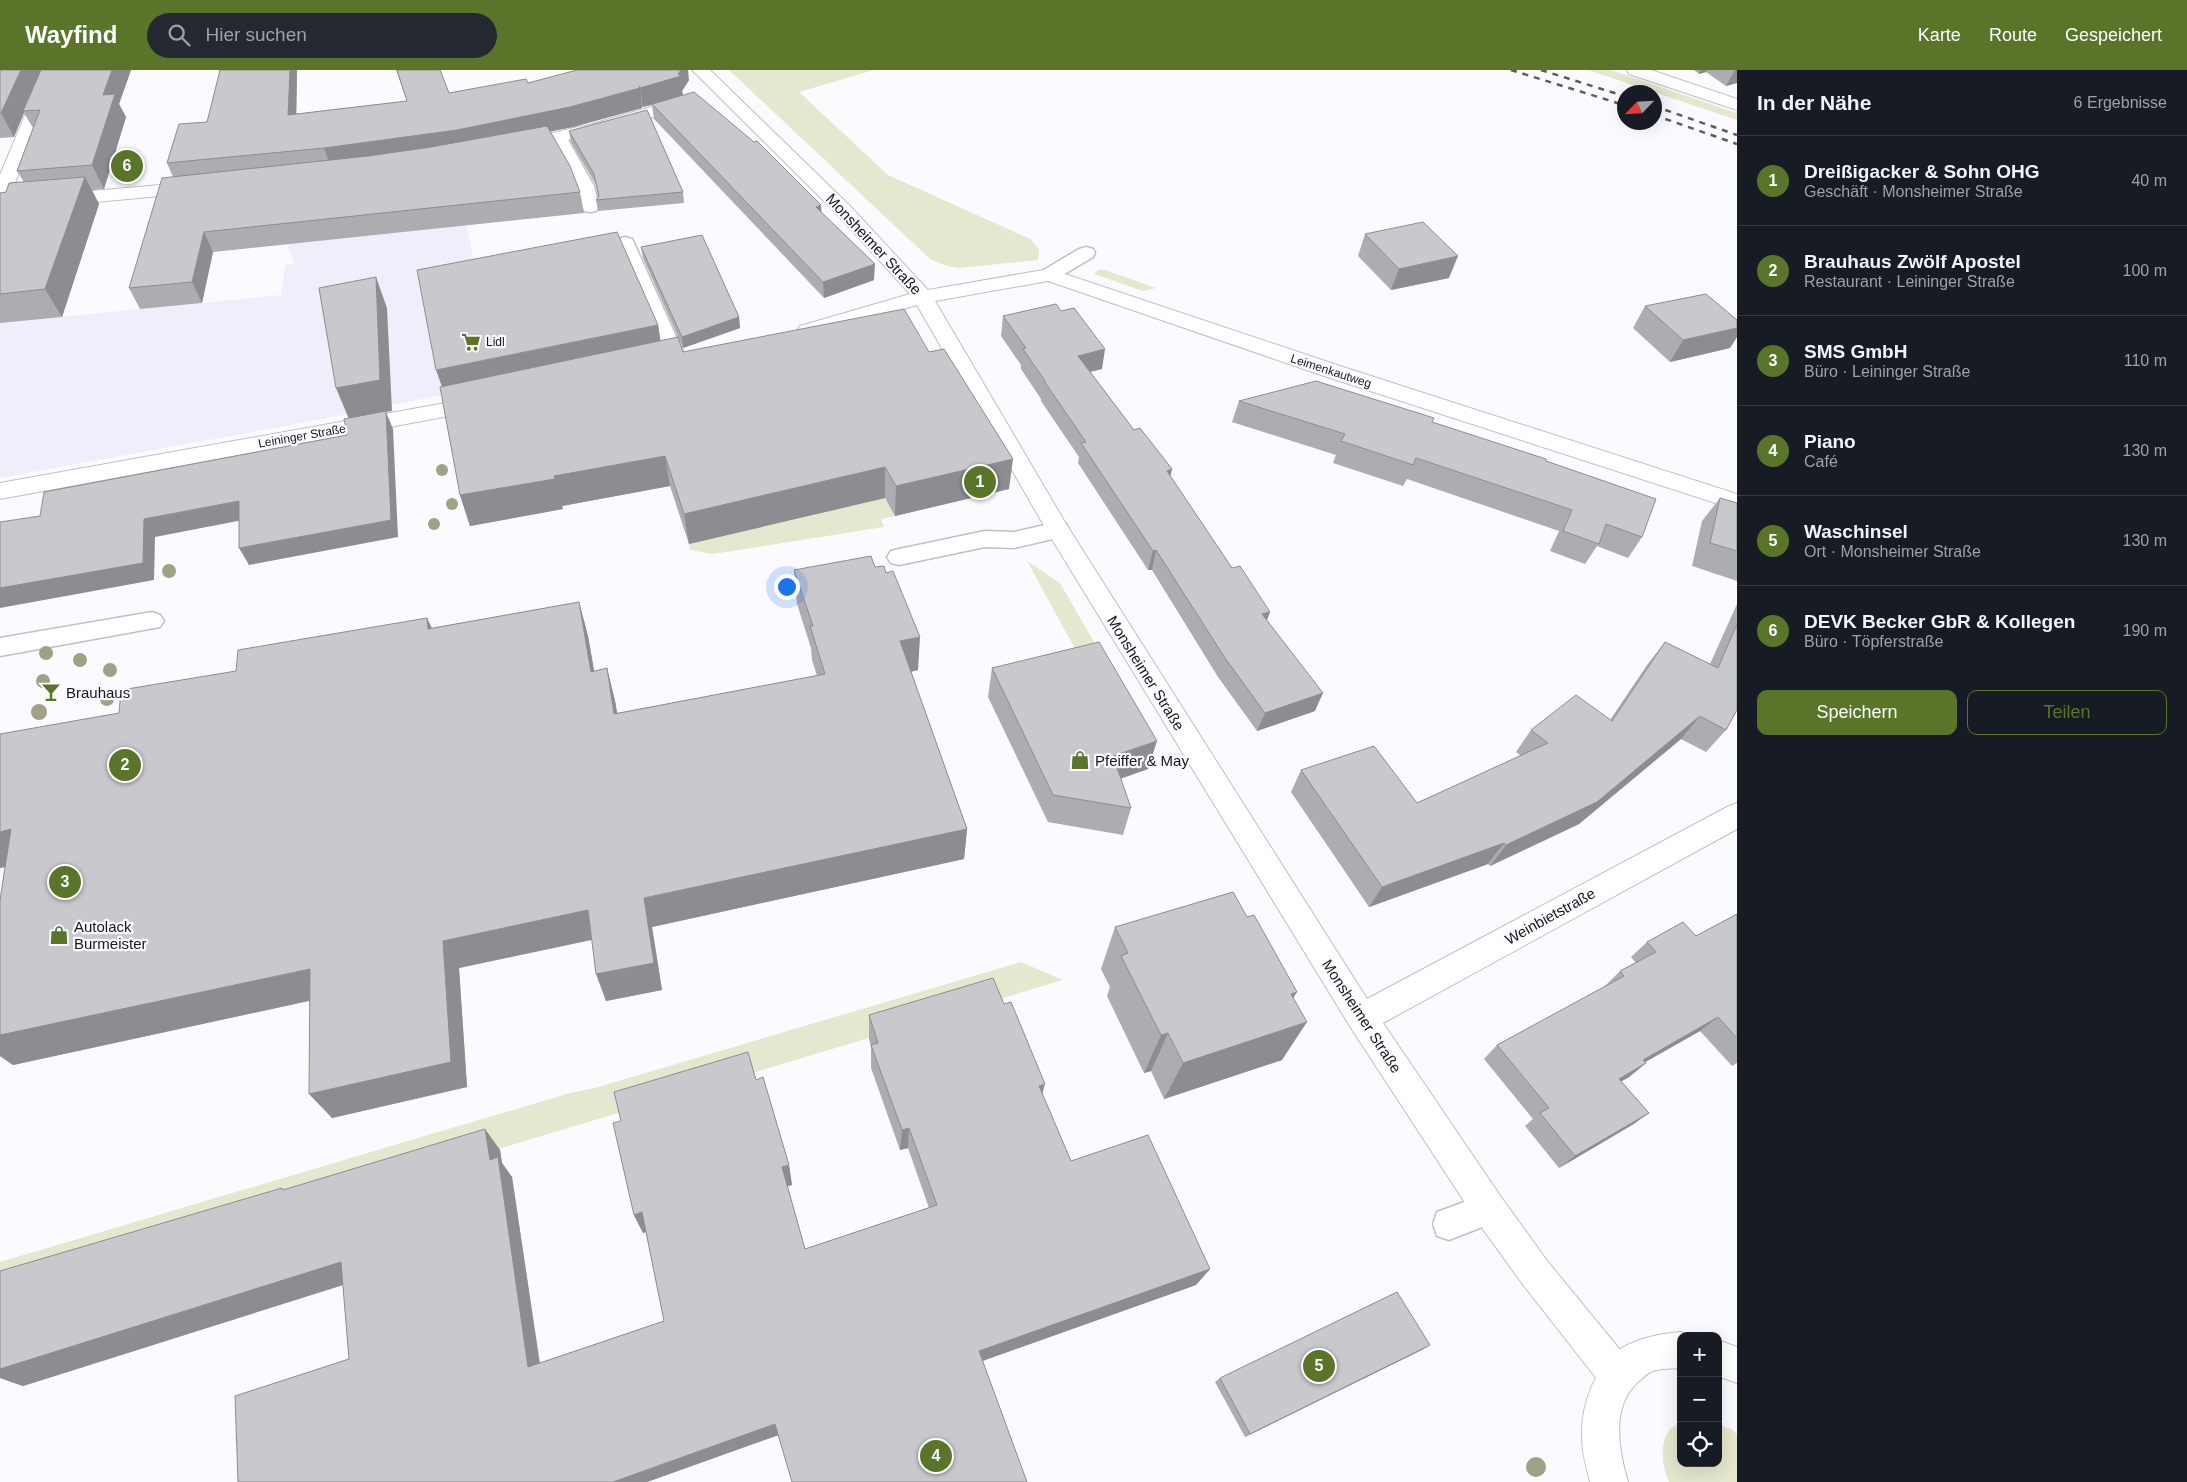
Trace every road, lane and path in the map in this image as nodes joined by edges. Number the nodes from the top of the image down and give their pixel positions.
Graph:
1 (52, 70) edge
2 (700, 70) edge
3 (1635, 70) edge
4 (722, 92) junction
5 (1737, 105) edge
6 (558, 138) junction
7 (501, 149) edge
8 (215, 186) edge
9 (0, 198) edge
10 (0, 205) edge
11 (590, 207) dead end
12 (625, 243) dead end
13 (1086, 253) dead end
14 (1049, 275) junction
15 (922, 297) junction
16 (786, 337) edge
17 (677, 361) edge
18 (503, 399) edge
19 (0, 491) edge
20 (1737, 502) edge
21 (1058, 530) junction
22 (899, 557) dead end
23 (152, 622) dead end
24 (0, 647) edge
25 (1737, 815) edge
26 (1362, 1018) junction
27 (1489, 1209) junction
28 (1449, 1224) dead end
29 (1677, 1350) edge
30 (1722, 1359) edge
31 (1737, 1365) edge
32 (1618, 1375) junction
33 (1609, 1482) edge

1 - 9 street
2 - 4 street, Monsheimer Straße
3 - 5 street
4 - 6 street
4 - 15 street, Monsheimer Straße
6 - 7 street
6 - 11 lane
8 - 10 street
12 - 17 lane
13 - 14 lane
14 - 15 street, Leimenkautweg
14 - 20 street, Leimenkautweg
15 - 16 street
15 - 21 street, Monsheimer Straße
18 - 19 street, Leininger Straße
21 - 22 lane
21 - 26 street, Monsheimer Straße
23 - 24 lane
25 - 26 street, Weinbietstraße
26 - 27 street, Monsheimer Straße
27 - 28 lane
27 - 32 street, Monsheimer Straße
29 - 32 street
30 - 31 street
32 - 33 street

